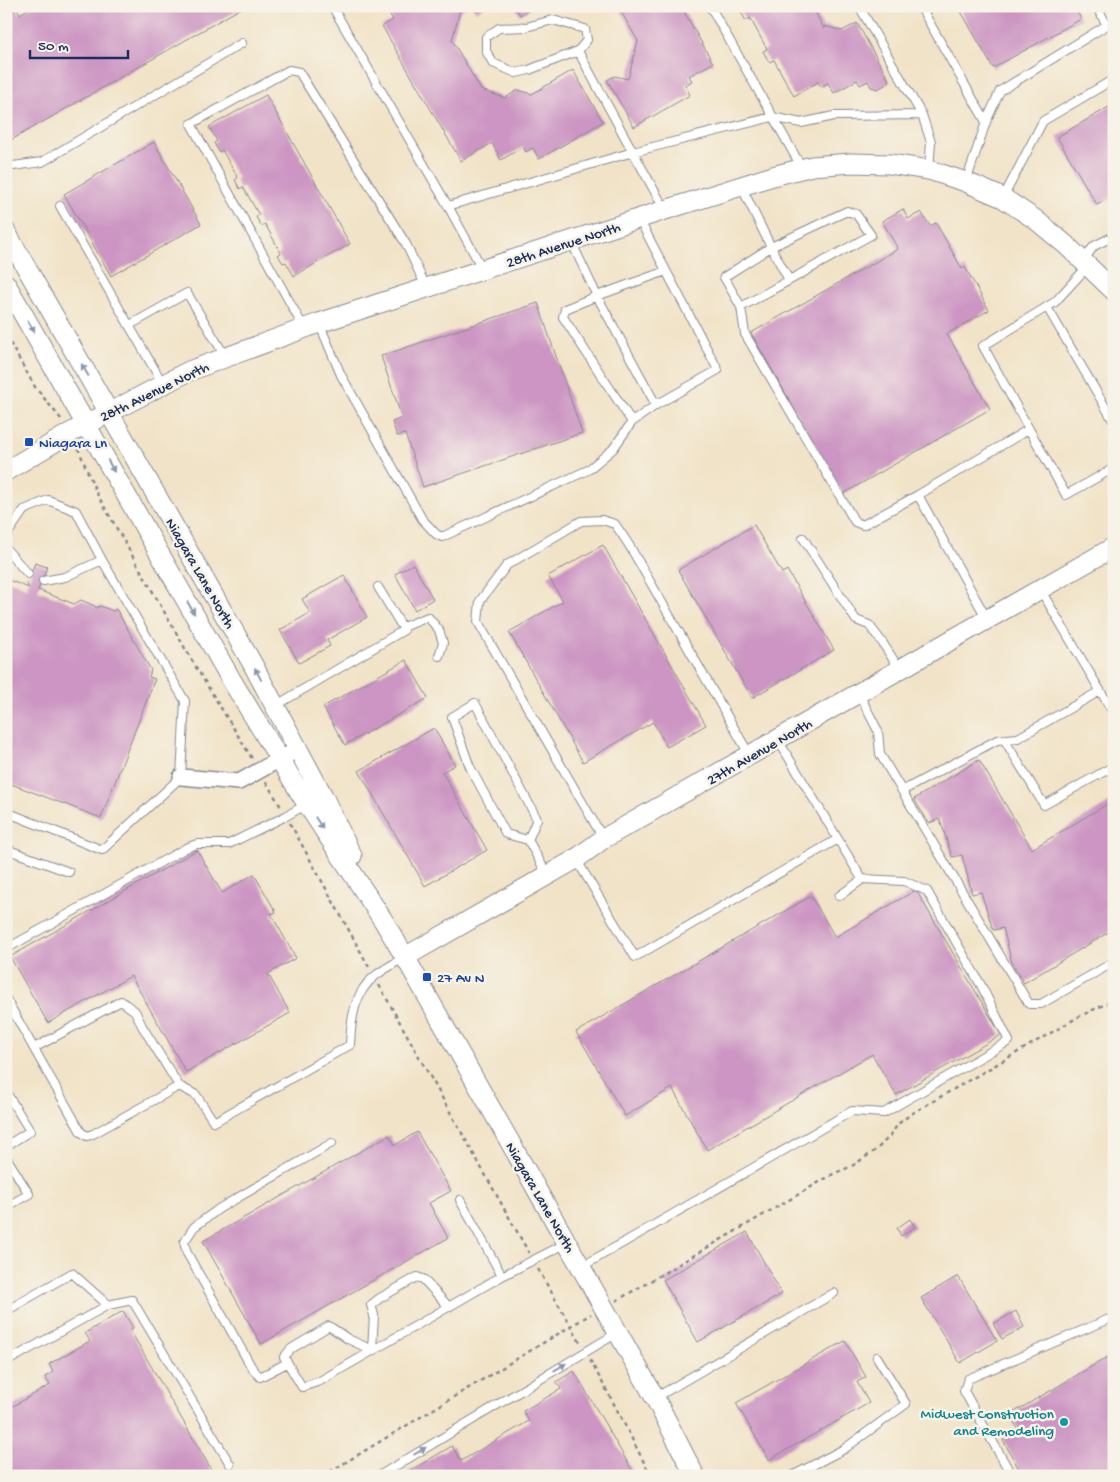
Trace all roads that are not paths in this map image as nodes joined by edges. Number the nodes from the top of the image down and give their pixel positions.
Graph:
1 (332, 6) edge
2 (710, 6) edge
3 (859, 6) edge
4 (920, 6) edge
5 (1096, 6) edge
6 (242, 43) dead end
7 (578, 51) junction
8 (1114, 79) edge
9 (922, 115) junction
10 (772, 117) junction
11 (986, 122) junction
12 (633, 152) junction
13 (6, 167) edge
14 (802, 169) junction
15 (929, 170) junction
16 (966, 182) junction
17 (741, 186) junction
18 (1003, 198) junction
19 (60, 206) dead end
20 (448, 206) junction
21 (665, 210) junction
22 (639, 219) junction
23 (6, 232) edge
24 (1114, 236) edge
25 (571, 241) junction
26 (770, 247) junction
27 (1085, 264) junction
28 (482, 270) junction
29 (666, 271) junction
30 (789, 280) junction
31 (6, 284) edge
32 (426, 287) junction
33 (1114, 292) edge
34 (597, 296) junction
35 (741, 306) junction
36 (1047, 307) junction
37 (130, 325) junction
38 (312, 325) junction
39 (226, 358) junction
40 (163, 384) junction
41 (656, 405) junction
42 (109, 412) junction
43 (632, 422) junction
44 (1114, 422) edge
45 (87, 424) junction
46 (1029, 429) junction
47 (1114, 468) edge
48 (6, 471) edge
49 (918, 495) junction
50 (6, 536) edge
51 (803, 538) dead end
52 (1114, 547) edge
53 (6, 549) edge
54 (102, 560) junction
55 (28, 574) dead end
56 (43, 580) dead end
57 (378, 588) dead end
58 (1040, 589) junction
59 (987, 619) junction
60 (402, 627) junction
61 (439, 656) dead end
62 (900, 670) junction
63 (1100, 691) junction
64 (859, 694) junction
65 (275, 706) junction
66 (1114, 714) edge
67 (778, 740) junction
68 (1004, 740) junction
69 (298, 749) junction
70 (750, 756) junction
71 (280, 760) junction
72 (1114, 766) edge
73 (181, 777) junction
74 (902, 791) junction
75 (307, 804) junction
76 (6, 812) edge
77 (603, 839) junction
78 (838, 839) junction
79 (528, 840) junction
80 (6, 849) edge
81 (576, 859) junction
82 (69, 872) dead end
83 (548, 876) junction
84 (863, 879) junction
85 (839, 896) dead end
86 (383, 920) junction
87 (6, 949) edge
88 (405, 957) junction
89 (1114, 962) edge
90 (6, 1000) edge
91 (34, 1048) junction
92 (179, 1086) junction
93 (6, 1092) edge
94 (332, 1143) dead end
95 (6, 1146) edge
96 (6, 1157) edge
97 (460, 1200) dead end
98 (6, 1207) edge
99 (567, 1242) junction
100 (581, 1266) junction
101 (502, 1276) junction
102 (834, 1293) dead end
103 (108, 1305) junction
104 (449, 1307) junction
105 (6, 1311) edge
106 (1114, 1317) edge
107 (619, 1333) junction
108 (372, 1350) junction
109 (877, 1357) dead end
110 (6, 1362) edge
111 (287, 1363) junction
112 (656, 1398) junction
113 (230, 1464) dead end
114 (378, 1476) edge
115 (695, 1476) edge
116 (792, 1476) edge
117 (1012, 1476) edge

1 - 20 lane
2 - 10 lane
3 - 9 lane
4 - 11 lane
5 - 11 lane
6 - 13 lane
7 - 7 lane
7 - 12 lane
8 - 18 lane
9 - 10 lane
9 - 15 lane
10 - 12 lane
10 - 14 lane
11 - 16 lane
12 - 20 lane
12 - 21 lane
14 - 15 street, 28th Avenue North
14 - 17 street, 28th Avenue North
15 - 16 street, 28th Avenue North
16 - 18 street, 28th Avenue North
17 - 21 street, 28th Avenue North
17 - 26 lane
18 - 27 street, 28th Avenue North
19 - 37 lane
20 - 28 lane
21 - 22 street, 28th Avenue North
22 - 25 street, 28th Avenue North
22 - 29 lane
42 -> 23 street, Niagara Lane North
24 - 27 lane
25 - 28 street, 28th Avenue North
25 - 34 lane
26 - 30 lane
26 - 30 lane
26 - 35 lane
27 - 33 street, 28th Avenue North
27 - 36 lane
28 - 32 street, 28th Avenue North
29 - 34 lane
29 - 41 lane
30 - 35 lane
31 -> 45 street, Niagara Lane North
32 - 38 street, 28th Avenue North
32 - 38 lane
34 - 41 lane
34 - 43 lane
35 - 49 lane
36 - 44 lane
36 - 46 lane
37 - 39 lane
37 - 40 lane
38 - 39 street, 28th Avenue North
38 - 43 lane
39 - 40 street, 28th Avenue North
40 - 42 street, 28th Avenue North
41 - 43 lane
42 - 45 street, 28th Avenue North
65 -> 42 street, Niagara Lane North
45 - 48 street, 28th Avenue North
45 -> 71 street, Niagara Lane North
46 - 47 lane
46 - 49 lane
49 - 59 lane
50 - 54 lane
51 - 62 lane
52 - 58 street, 27th Avenue North
53 - 55 lane
54 - 56 lane
54 - 73 lane
57 - 60 lane
58 - 59 street, 27th Avenue North
58 - 63 lane
59 - 62 street, 27th Avenue North
60 - 61 lane
60 - 65 lane
62 - 64 street, 27th Avenue North
63 - 66 lane
63 - 68 lane
64 - 67 street, 27th Avenue North
64 - 74 lane
65 - 69 street, Niagara Lane North
67 - 70 street, 27th Avenue North
67 - 78 lane
68 - 72 lane
68 - 74 lane
69 - 71 street
69 - 86 street, Niagara Lane North
70 - 77 street, 27th Avenue North
70 - 77 lane
71 - 73 street
71 - 75 street, Niagara Lane North
73 - 76 lane
74 - 89 lane
75 -> 86 street, Niagara Lane North
75 - 87 lane
77 - 81 street, 27th Avenue North
78 - 81 lane
78 - 84 lane
79 - 79 lane
79 - 83 lane
80 - 82 lane
81 - 83 street, 27th Avenue North
83 - 88 street, 27th Avenue North
84 - 85 lane
84 - 100 lane
86 - 88 street, Niagara Lane North
88 - 92 lane
88 - 99 street, Niagara Lane North
90 - 91 lane
91 - 92 lane
91 - 92 lane
93 - 95 lane
94 - 111 lane
96 - 98 lane
97 - 101 lane
99 - 100 street, Niagara Lane North
99 - 101 lane
100 - 107 street, Niagara Lane North
101 - 104 lane
102 - 112 lane
103 - 105 lane
103 - 110 lane
103 - 113 lane
104 - 108 lane
104 - 108 lane
106 - 117 lane
107 - 112 street, Niagara Lane North
114 -> 107 lane
108 - 111 lane
108 - 111 lane
109 - 116 lane
112 - 115 street, Niagara Lane North

